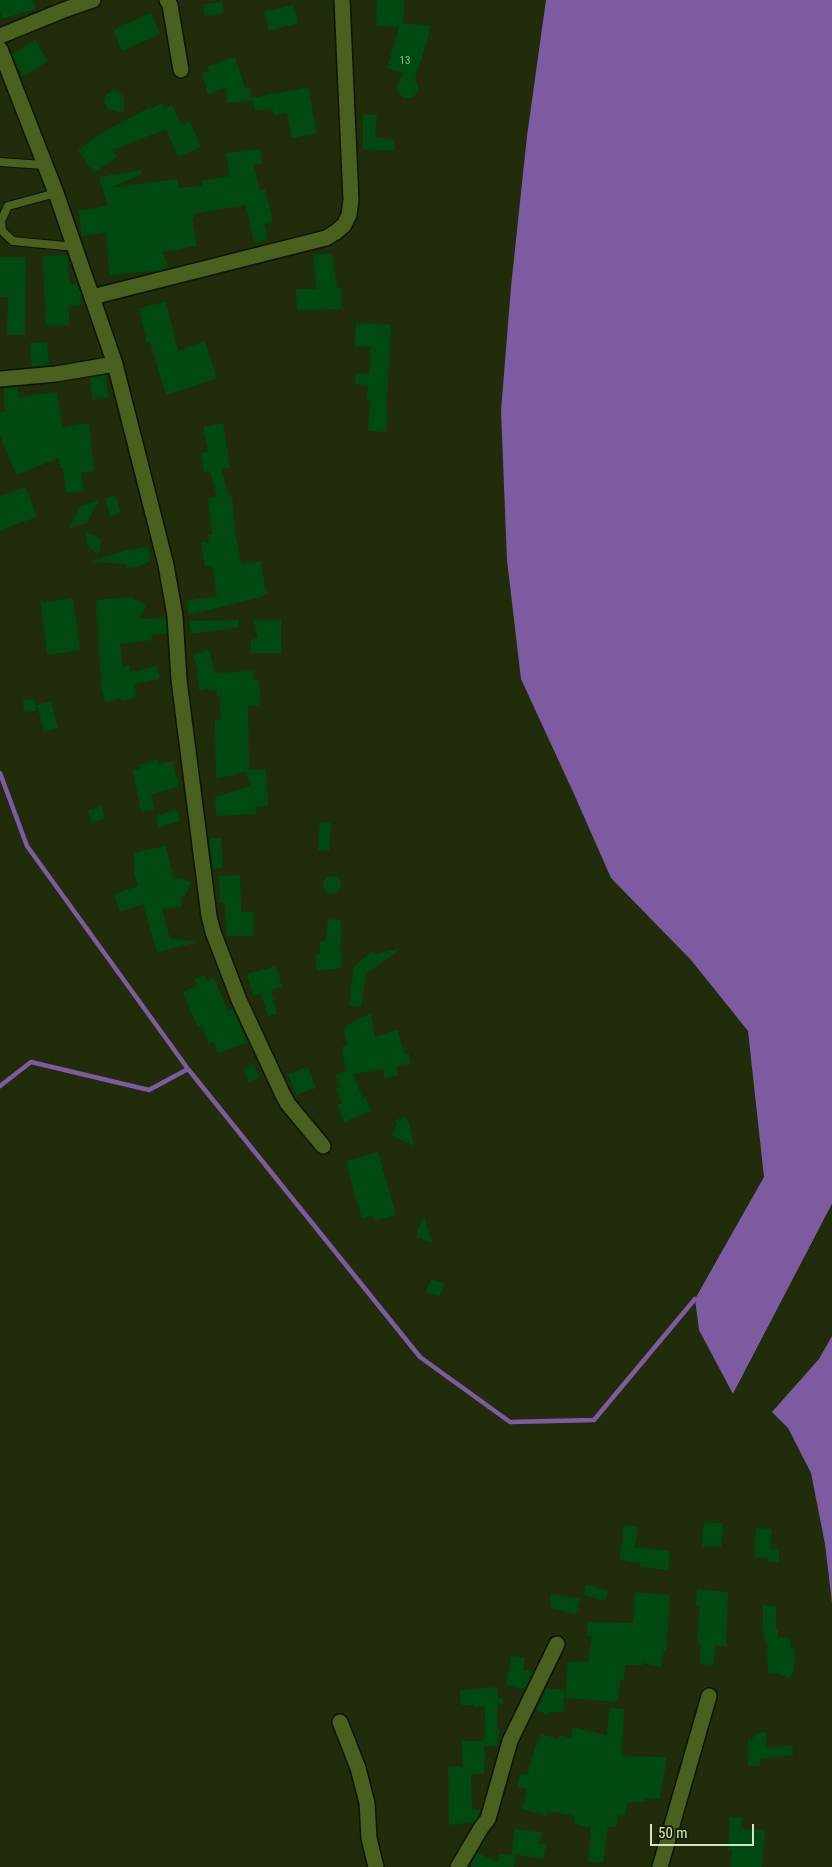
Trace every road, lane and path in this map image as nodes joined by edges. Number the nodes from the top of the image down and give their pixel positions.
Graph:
1 (93, 0) edge
2 (167, 0) edge
3 (342, 0) edge
4 (0, 36) edge
5 (0, 49) edge
6 (181, 70) dead end
7 (0, 162) edge
8 (44, 165) junction
9 (56, 193) junction
10 (75, 247) junction
11 (92, 297) junction
12 (115, 364) junction
13 (0, 378) edge
14 (323, 1146) dead end
15 (557, 1644) dead end
16 (709, 1696) dead end
17 (340, 1722) dead end
18 (376, 1867) edge
19 (458, 1867) edge
20 (660, 1867) edge

1 - 4 street
2 - 6 street
3 - 11 street
5 - 8 street
7 - 8 lane
8 - 9 street
9 - 10 street
9 - 10 lane
10 - 11 street
11 - 12 street
12 - 13 street
12 - 14 street
15 - 19 street
16 - 20 street
17 - 18 street

